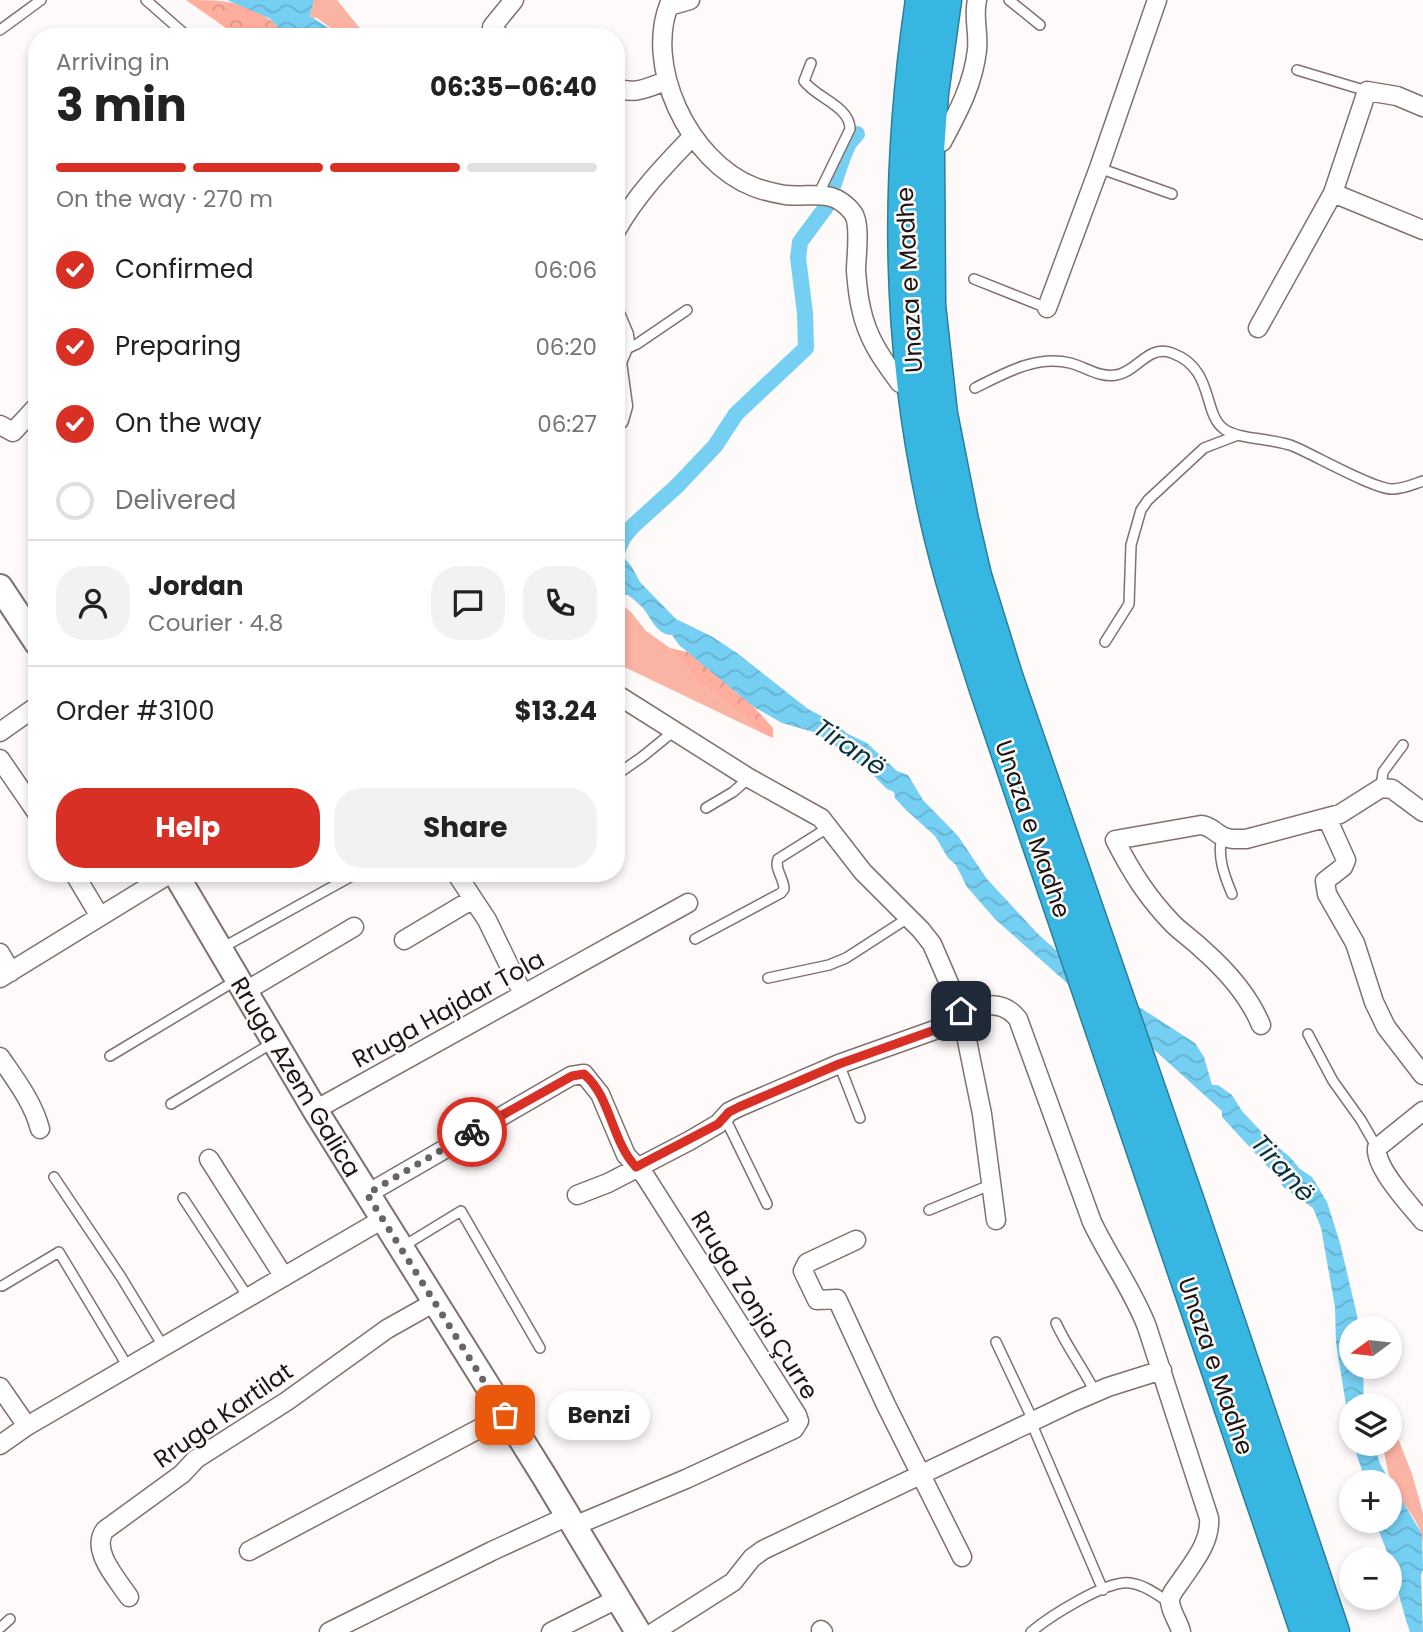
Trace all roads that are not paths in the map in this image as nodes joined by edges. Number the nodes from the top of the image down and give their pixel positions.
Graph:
1 (41, 0) edge
2 (146, 0) edge
3 (514, 0) edge
4 (690, 0) edge
5 (910, 0) edge
6 (922, 0) edge
7 (945, 0) edge
8 (958, 0) edge
9 (977, 0) edge
10 (1009, 0) edge
11 (1157, 0) edge
12 (670, 3) edge
13 (1040, 25) dead end
14 (178, 28) edge
15 (493, 28) edge
16 (0, 30) edge
17 (811, 63) dead end
18 (1297, 70) dead end
19 (666, 81) junction
20 (1367, 91) junction
21 (625, 92) edge
22 (1423, 107) edge
23 (693, 136) junction
24 (942, 142) junction
25 (1099, 168) junction
26 (1333, 193) junction
27 (1172, 194) dead end
28 (828, 197) junction
29 (625, 218) edge
30 (1423, 230) edge
31 (974, 279) dead end
32 (1047, 308) joint
33 (687, 310) dead end
34 (1258, 328) dead end
35 (625, 350) edge
36 (900, 383) dead end
37 (975, 388) dead end
38 (28, 416) edge
39 (0, 425) edge
40 (1238, 435) junction
41 (1423, 481) edge
42 (948, 514) junction
43 (0, 587) edge
44 (28, 629) edge
45 (1105, 642) dead end
46 (625, 700) edge
47 (28, 712) edge
48 (674, 731) junction
49 (0, 732) edge
50 (1404, 745) dead end
51 (0, 759) edge
52 (625, 769) edge
53 (749, 778) junction
54 (1381, 788) junction
55 (28, 800) edge
56 (706, 808) dead end
57 (1423, 812) edge
58 (1326, 818) junction
59 (830, 826) junction
60 (1222, 836) junction
61 (79, 882) edge
62 (157, 882) edge
63 (178, 882) edge
64 (341, 882) edge
65 (462, 882) edge
66 (1232, 894) dead end
67 (473, 900) junction
68 (688, 903) dead end
69 (99, 915) junction
70 (908, 918) junction
71 (354, 927) dead end
72 (1082, 934) junction
73 (695, 939) dead end
74 (404, 940) dead end
75 (219, 950) junction
76 (0, 953) edge
77 (6, 975) edge
78 (768, 978) dead end
79 (240, 986) junction
80 (523, 994) junction
81 (961, 1011) junction
82 (1262, 1025) dead end
83 (1308, 1034) dead end
84 (274, 1042) junction
85 (110, 1056) dead end
86 (0, 1057) edge
87 (839, 1064) junction
88 (1423, 1074) edge
89 (171, 1104) dead end
90 (316, 1110) junction
91 (1423, 1111) edge
92 (724, 1118) junction
93 (860, 1118) dead end
94 (40, 1129) dead end
95 (1377, 1148) junction
96 (209, 1159) dead end
97 (636, 1167) junction
98 (54, 1177) dead end
99 (990, 1185) junction
100 (367, 1194) junction
101 (577, 1195) dead end
102 (183, 1198) dead end
103 (767, 1204) dead end
104 (929, 1210) dead end
105 (383, 1219) junction
106 (996, 1220) dead end
107 (1423, 1221) edge
108 (856, 1240) dead end
109 (400, 1248) junction
110 (284, 1277) junction
111 (2, 1286) dead end
112 (248, 1297) junction
113 (435, 1302) junction
114 (1056, 1323) dead end
115 (996, 1342) dead end
116 (163, 1346) junction
117 (540, 1348) dead end
118 (128, 1367) junction
119 (1162, 1370) junction
120 (0, 1387) edge
121 (1095, 1392) junction
122 (505, 1415) junction
123 (1032, 1422) junction
124 (27, 1426) junction
125 (0, 1445) edge
126 (920, 1474) junction
127 (571, 1521) junction
128 (249, 1551) dead end
129 (962, 1556) dead end
130 (1103, 1590) junction
131 (129, 1597) dead end
132 (617, 1599) junction
133 (1170, 1603) junction
134 (10, 1619) dead end
135 (0, 1628) edge
136 (329, 1632) edge
137 (551, 1632) edge
138 (638, 1632) edge
139 (654, 1632) edge
140 (1031, 1632) edge
141 (1181, 1632) edge
142 (1307, 1632) edge
143 (1333, 1632) edge

1 - 16 lane
2 - 14 lane
3 - 15 street
4 - 12 street
5 - 42 highway
6 - 42 highway, Unaza e Madhe
7 - 42 highway, Unaza e Madhe
8 - 24 highway
9 - 24 street
10 - 13 lane
11 - 25 street
12 - 19 street
17 - 28 lane
18 - 20 lane
19 - 21 street
19 - 23 street
20 - 22 street
20 - 26 street
23 - 28 street
23 - 29 street
24 - 42 highway
25 - 27 lane
25 - 32 street
26 - 30 street
26 - 34 street
28 - 36 street
31 - 32 lane
33 - 35 lane
37 - 40 lane
38 - 39 street
40 - 41 lane
40 - 45 lane
42 - 72 highway, Unaza e Madhe
43 - 44 main road
46 - 48 street
47 - 49 street
48 - 52 lane
48 - 53 street
50 - 54 lane
51 - 55 street
53 - 56 lane
53 - 59 street
54 - 57 street
54 - 58 street
58 - 60 street
58 - 88 street
59 - 70 street
59 - 73 lane
60 - 66 lane
60 - 82 street
61 - 69 street
62 - 69 street
63 - 75 main road, Rruga Azem Galica
64 - 75 lane, Rruga Azem Galica
65 - 67 street
67 - 74 street
67 - 80 street
68 - 80 street, Rruga Hajdar Tola
69 - 77 street
70 - 78 lane
70 - 81 street
71 - 79 street
72 - 142 highway, Unaza e Madhe
72 - 143 highway, Unaza e Madhe
75 - 79 main road, Rruga Azem Galica
76 - 77 street
79 - 84 main road, Rruga Azem Galica
79 - 85 lane
80 - 90 street, Rruga Hajdar Tola
81 - 87 street
81 - 99 street
81 - 119 street
83 - 95 lane
84 - 89 lane
84 - 90 main road, Rruga Azem Galica
86 - 94 street
87 - 92 street
87 - 93 lane
90 - 100 main road, Rruga Azem Galica
91 - 95 street
92 - 97 street
92 - 103 lane
95 - 107 street
96 - 110 street
97 - 100 street
97 - 101 street
97 - 127 street, Rruga Zonja Çurre
98 - 116 lane
99 - 104 lane
99 - 106 street
100 - 105 main road, Rruga Azem Galica
102 - 112 lane
105 - 109 main road, Rruga Azem Galica
105 - 110 street
108 - 126 street
109 - 113 main road, Rruga Azem Galica
109 - 117 lane
110 - 112 street
111 - 118 lane
112 - 116 street
113 - 122 main road, Rruga Azem Galica
113 - 131 street, Rruga Kartilat
114 - 121 lane
115 - 123 lane
116 - 118 street
118 - 124 street
119 - 121 street
119 - 133 street
120 - 124 street
121 - 123 street
122 - 127 main road, Rruga Azem Galica
122 - 128 street
123 - 126 street
123 - 130 lane
124 - 125 street
126 - 129 street
126 - 139 street
127 - 132 main road, Rruga Azem Galica
127 - 136 street
130 - 133 lane
130 - 140 lane
132 - 137 street
132 - 138 main road, Rruga Azem Galica
133 - 141 street
134 - 135 lane

